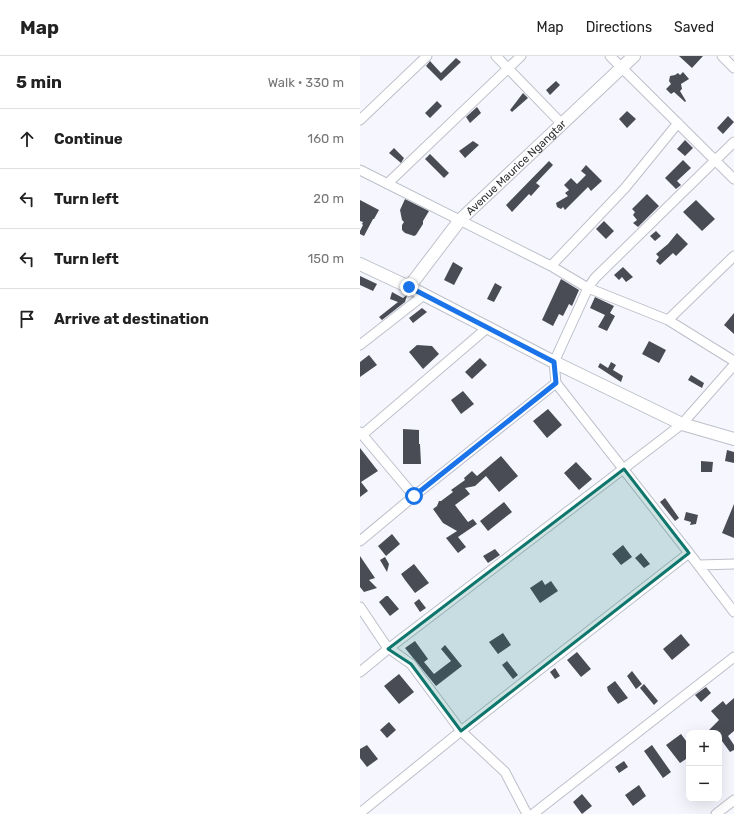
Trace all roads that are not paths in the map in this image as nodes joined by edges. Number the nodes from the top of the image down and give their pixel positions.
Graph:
1 (426, 56) edge
2 (496, 56) edge
3 (521, 56) edge
4 (610, 56) edge
5 (634, 56) edge
6 (722, 56) edge
7 (621, 67) junction
8 (508, 68) junction
9 (734, 68) edge
10 (360, 120) edge
11 (562, 124) junction
12 (678, 124) junction
13 (734, 142) edge
14 (715, 160) junction
15 (360, 170) edge
16 (734, 179) edge
17 (387, 184) junction
18 (460, 220) junction
19 (734, 256) edge
20 (360, 264) edge
21 (551, 266) junction
22 (409, 287) junction
23 (588, 288) junction
24 (424, 295) junction
25 (668, 320) junction
26 (487, 328) junction
27 (360, 345) edge
28 (734, 361) edge
29 (554, 362) junction
30 (734, 365) edge
31 (556, 383) junction
32 (682, 424) junction
33 (361, 434) edge
34 (734, 439) edge
35 (624, 469) junction
36 (414, 496) junction
37 (360, 541) edge
38 (689, 553) junction
39 (734, 564) edge
40 (699, 566) junction
41 (360, 607) edge
42 (734, 612) edge
43 (388, 649) junction
44 (734, 657) edge
45 (360, 672) edge
46 (461, 731) junction
47 (734, 800) edge
48 (360, 813) edge
49 (527, 814) edge
50 (533, 814) edge
51 (716, 814) edge

1 - 10 street
2 - 8 street
3 - 8 street
4 - 7 street
5 - 7 street, Avenue Maurice Ngangtar
6 - 9 street
7 - 11 street, Avenue Maurice Ngangtar
7 - 12 street
8 - 11 street
8 - 17 street
11 - 18 street, Avenue Maurice Ngangtar
12 - 14 street
12 - 21 street
13 - 14 street
14 - 16 street
14 - 23 street
15 - 17 street
17 - 18 street
18 - 21 street
18 - 22 street, Avenue Maurice Ngangtar
19 - 25 street
20 - 22 street
21 - 23 street
22 - 24 street
23 - 25 street
23 - 29 street
24 - 26 street
24 - 27 street
25 - 28 street
26 - 29 street
26 - 33 street
29 - 31 street
29 - 32 street
30 - 32 street
31 - 35 street
31 - 36 street
32 - 34 street
32 - 35 street
33 - 36 street
35 - 38 street
35 - 43 street
36 - 37 street
38 - 40 street
38 - 46 street
39 - 40 street
40 - 42 street
41 - 43 street
43 - 45 street
43 - 46 street
44 - 50 street
46 - 48 street
46 - 49 street
47 - 51 street

